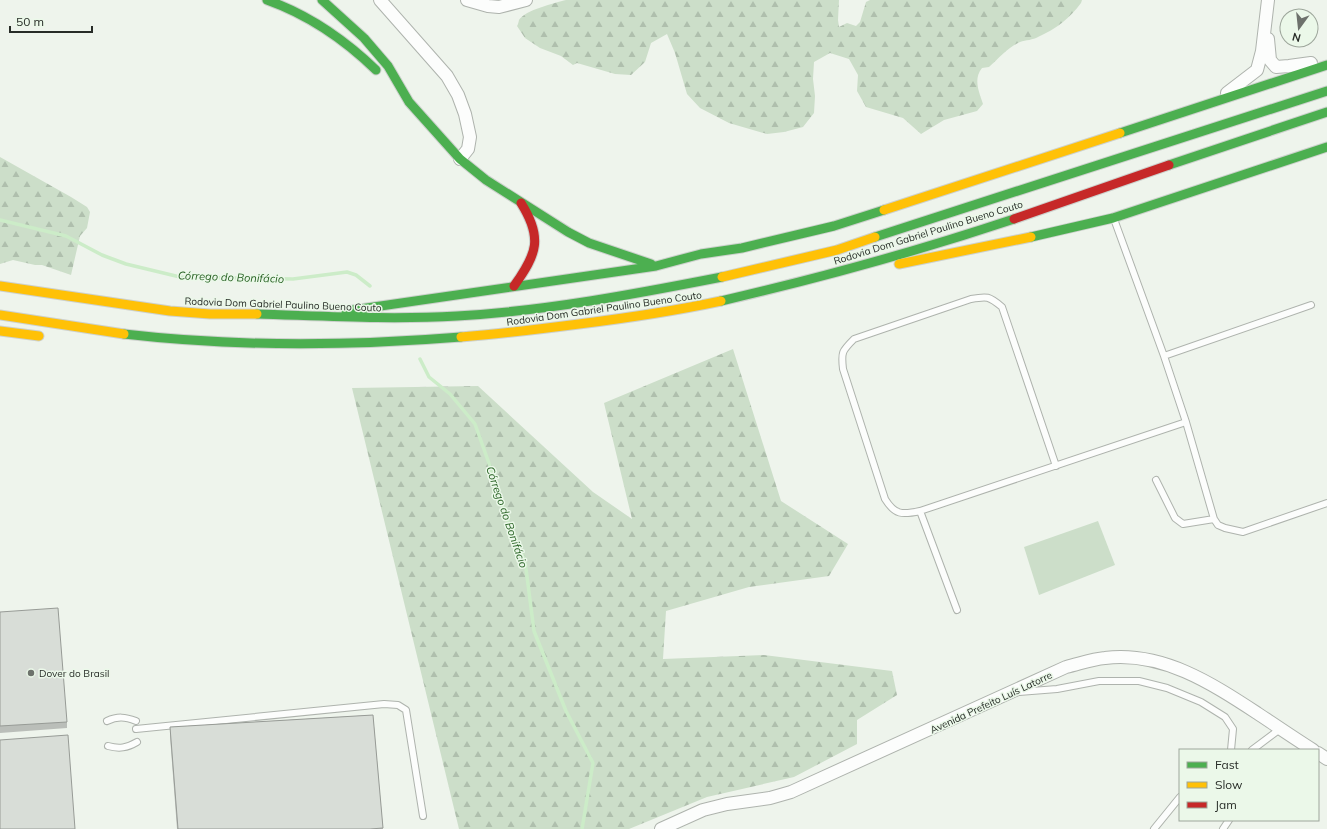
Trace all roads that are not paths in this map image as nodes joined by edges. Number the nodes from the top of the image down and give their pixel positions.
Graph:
1 (267, 0) edge
2 (322, 0) edge
3 (380, 0) edge
4 (467, 0) edge
5 (526, 0) edge
6 (1268, 0) edge
7 (1266, 20) junction
8 (1327, 60) edge
9 (1327, 65) edge
10 (1327, 91) edge
11 (409, 102) junction
12 (1214, 102) junction
13 (1327, 112) edge
14 (1327, 147) edge
15 (460, 158) junction
16 (521, 203) junction
17 (1114, 218) junction
18 (656, 266) junction
19 (0, 286) edge
20 (514, 286) junction
21 (782, 286) junction
22 (1311, 305) dead end
23 (0, 315) edge
24 (320, 316) junction
25 (0, 331) edge
26 (47, 337) dead end
27 (472, 337) junction
28 (204, 350) dead end
29 (1164, 356) junction
30 (1186, 422) junction
31 (1056, 466) junction
32 (1156, 480) dead end
33 (1327, 503) edge
34 (920, 511) junction
35 (1214, 519) junction
36 (957, 610) dead end
37 (1008, 694) junction
38 (107, 721) dead end
39 (136, 721) dead end
40 (136, 729) dead end
41 (1280, 729) junction
42 (137, 742) dead end
43 (108, 746) dead end
44 (1231, 749) edge
45 (1253, 749) edge
46 (1311, 749) edge
47 (1179, 798) edge
48 (423, 816) dead end
49 (661, 829) edge
50 (1154, 829) edge

1 - 11 main road
2 - 11 main road
3 - 15 street
4 - 5 street
6 - 7 street
7 - 8 street
7 - 12 street
9 - 12 main road
10 - 24 main road, Rodovia Dom Gabriel Paulino Bueno Couto
11 - 15 main road
12 - 18 main road
13 - 21 main road, Rodovia Dom Gabriel Paulino Bueno Couto
14 - 17 main road
15 - 16 main road
16 - 18 main road
16 - 20 main road
17 - 21 main road
17 - 29 lane
18 - 20 main road
19 - 24 main road, Rodovia Dom Gabriel Paulino Bueno Couto
20 - 24 main road
21 - 27 main road, Rodovia Dom Gabriel Paulino Bueno Couto
22 - 29 lane
23 - 27 main road, Rodovia Dom Gabriel Paulino Bueno Couto
25 - 26 main road
27 - 28 main road
29 - 30 lane
30 - 31 lane
30 - 35 lane
31 - 34 lane
31 - 34 lane
32 - 35 lane
33 - 35 lane
34 - 36 lane
37 - 41 street, Avenida Prefeito Luís Latorre
37 - 44 lane
37 - 49 street, Avenida Prefeito Luís Latorre
38 - 39 lane
40 - 48 lane
41 - 45 lane
41 - 46 street, Avenida Prefeito Luís Latorre
42 - 43 lane
47 - 50 lane

